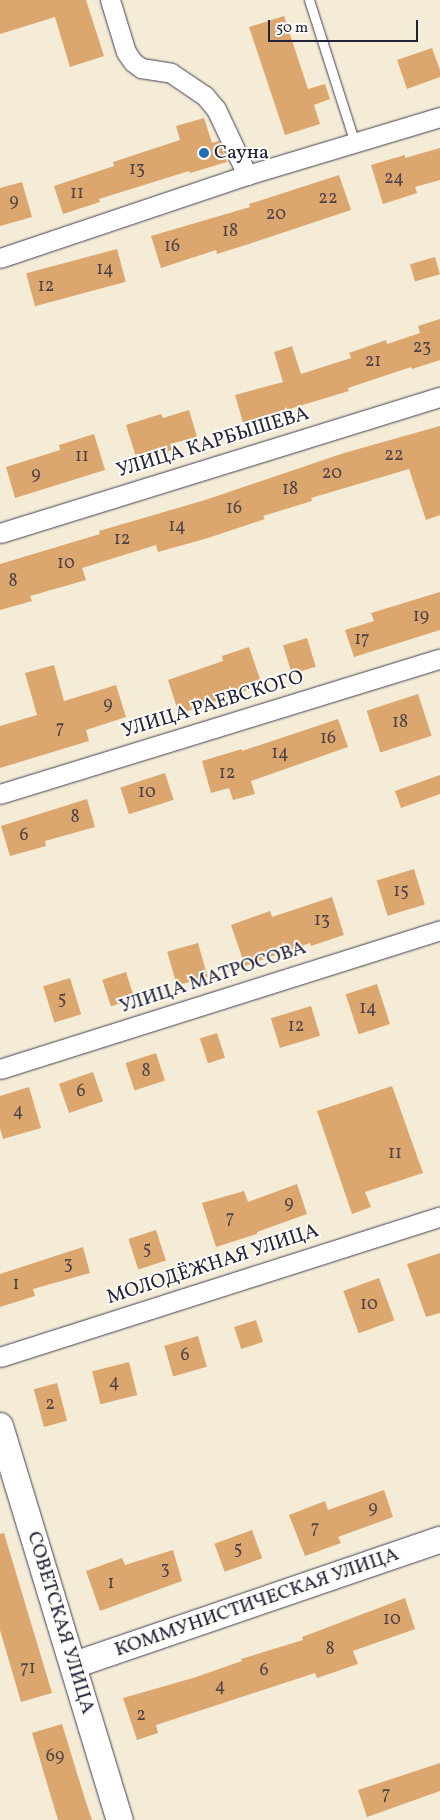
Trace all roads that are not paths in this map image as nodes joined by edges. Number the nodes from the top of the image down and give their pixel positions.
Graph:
1 (308, 0) edge
2 (111, 1) edge
3 (440, 117) edge
4 (355, 143) junction
5 (246, 175) junction
6 (0, 258) edge
7 (440, 397) edge
8 (0, 533) edge
9 (440, 659) edge
10 (0, 794) edge
11 (440, 930) edge
12 (0, 1069) edge
13 (440, 1217) edge
14 (0, 1357) edge
15 (0, 1426) edge
16 (440, 1540) edge
17 (74, 1665) junction
18 (120, 1820) edge

1 - 4 lane
2 - 5 street
3 - 4 street
4 - 5 street
5 - 6 street
7 - 8 street, УЛИЦА КАРБЫШЕВА
9 - 10 street, УЛИЦА РАЕВСКОГО
11 - 12 street, УЛИЦА МАТРОСОВА
13 - 14 street, МОЛОДЁЖНАЯ УЛИЦА
15 - 17 street, СОВЕТСКАЯ УЛИЦА
16 - 17 street, КОММУНИСТИЧЕСКАЯ УЛИЦА
17 - 18 street, СОВЕТСКАЯ УЛИЦА

